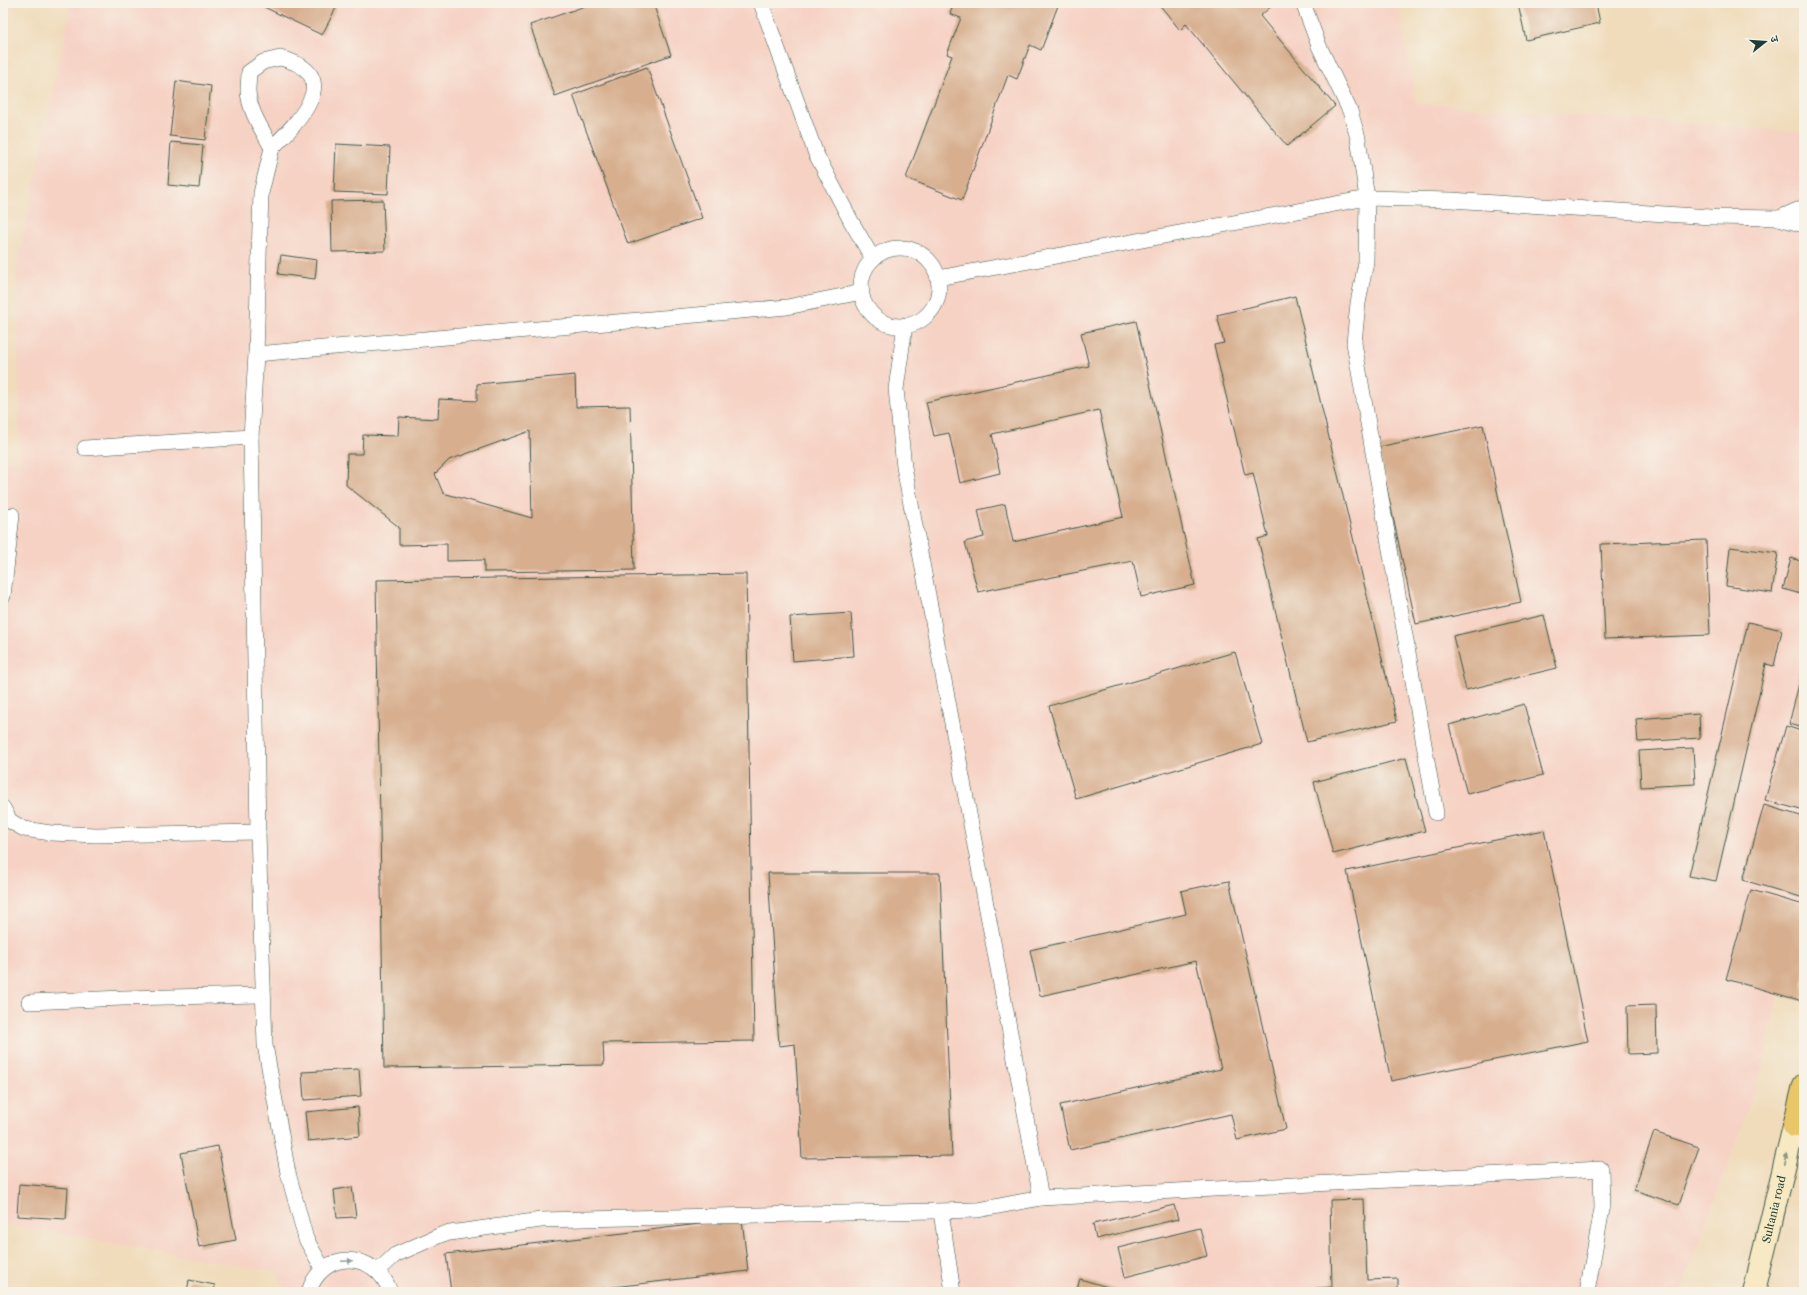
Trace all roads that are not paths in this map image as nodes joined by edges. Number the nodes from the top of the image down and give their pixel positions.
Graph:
1 (761, 3) edge
2 (1303, 3) edge
3 (272, 148) junction
4 (1367, 198) junction
5 (1804, 207) edge
6 (1779, 218) junction
7 (1804, 225) edge
8 (873, 259) junction
9 (938, 278) junction
10 (862, 292) junction
11 (905, 325) junction
12 (256, 354) junction
13 (251, 437) junction
14 (85, 448) dead end
15 (12, 515) dead end
16 (3, 596) edge
17 (3, 808) edge
18 (1436, 813) dead end
19 (258, 832) junction
20 (263, 995) junction
21 (29, 1002) dead end
22 (1804, 1085) edge
23 (1799, 1125) edge
24 (1041, 1198) junction
25 (941, 1212) junction
26 (323, 1269) junction
27 (378, 1271) junction
28 (309, 1292) edge
29 (390, 1292) edge
30 (954, 1292) edge
31 (1587, 1292) edge
32 (1754, 1292) edge

1 - 8 lane
2 - 4 lane
3 - 3 lane
3 - 12 lane
4 - 6 lane
4 - 9 lane
4 - 18 lane
5 - 6 lane
6 - 7 lane
8 - 9 lane
8 - 10 lane
9 - 11 lane
10 - 11 lane
10 - 12 lane
11 - 24 lane
12 - 13 lane
13 - 14 lane
13 - 19 lane
15 - 16 lane
17 - 19 lane
19 - 20 lane
20 - 21 lane
20 - 26 lane
22 - 23 main road
32 -> 23 main road, Sultania road
24 - 25 lane
24 - 31 lane
25 - 27 lane
25 - 30 lane
26 -> 27 lane
26 - 28 lane
27 - 29 lane

